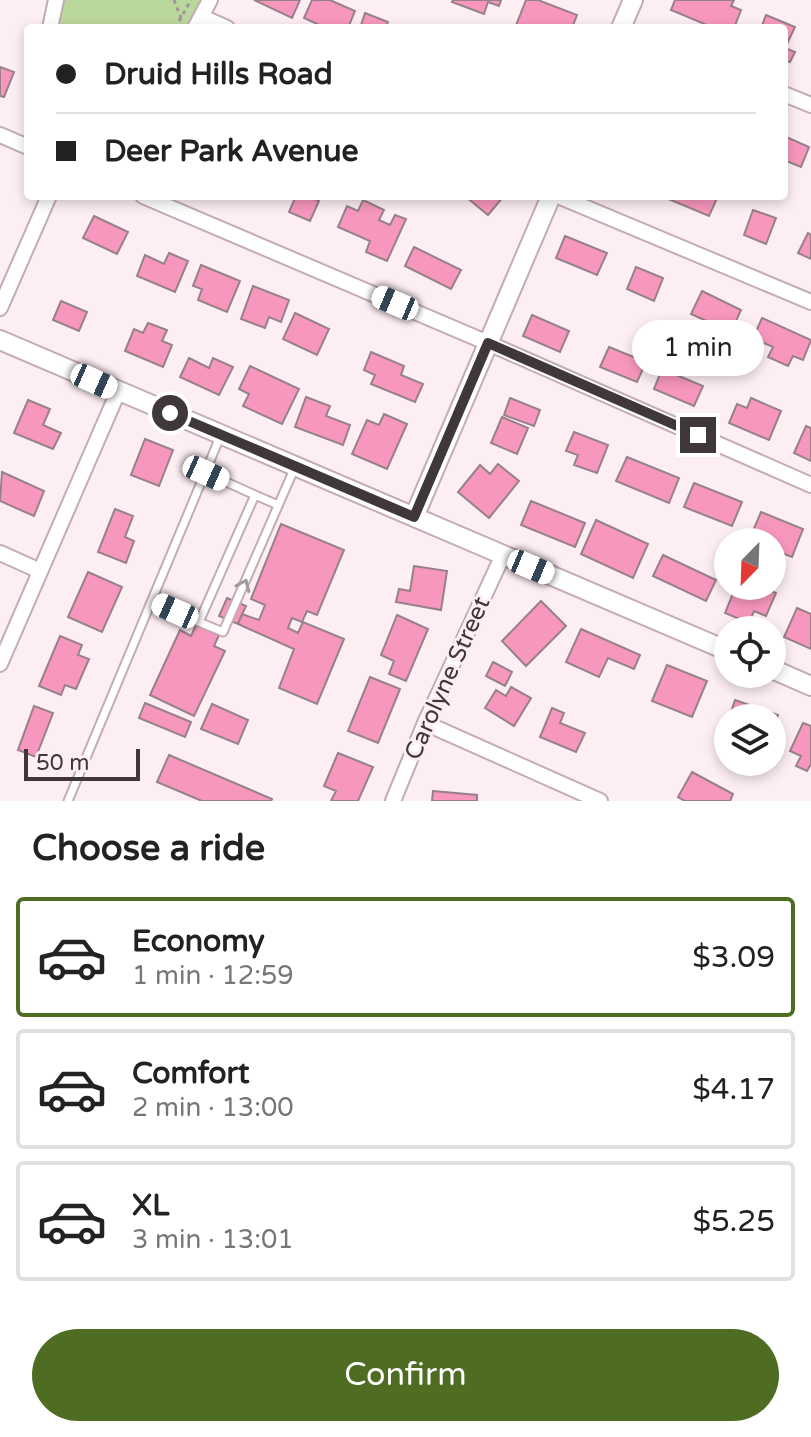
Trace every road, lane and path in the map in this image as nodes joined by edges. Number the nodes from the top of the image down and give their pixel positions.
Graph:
1 (56, 0) edge
2 (174, 0) edge
3 (191, 0) edge
4 (210, 0) edge
5 (633, 0) edge
6 (181, 18) junction
7 (198, 23) edge
8 (51, 24) edge
9 (177, 24) edge
10 (626, 24) edge
11 (788, 96) edge
12 (811, 105) edge
13 (0, 135) edge
14 (24, 145) edge
15 (47, 200) edge
16 (152, 200) edge
17 (549, 200) edge
18 (568, 200) edge
19 (811, 302) edge
20 (0, 308) edge
21 (0, 340) edge
22 (488, 343) junction
23 (118, 392) junction
24 (221, 435) junction
25 (295, 467) junction
26 (206, 473) junction
27 (811, 485) edge
28 (255, 495) junction
29 (278, 505) junction
30 (414, 517) junction
31 (0, 553) edge
32 (503, 555) junction
33 (40, 571) junction
34 (152, 601) junction
35 (199, 622) junction
36 (714, 645) edge
37 (0, 664) edge
38 (786, 675) edge
39 (811, 686) edge
40 (425, 723) junction
41 (68, 801) edge
42 (393, 801) edge
43 (600, 801) edge

1 - 8 street
2 - 6 path
3 - 6 path
4 - 7 street
5 - 10 street
6 - 9 path
11 - 12 street
13 - 14 street
15 - 20 street
16 - 22 street
17 - 22 street
18 - 19 street
21 - 23 street
22 - 27 street
22 - 30 street
23 - 24 street
23 - 33 street
24 - 25 street
24 - 26 lane
25 - 29 lane
25 - 30 street
26 - 28 lane
26 - 34 lane
28 - 29 lane
28 - 35 lane
35 -> 29 lane
30 - 32 street
31 - 33 street
32 - 36 street
32 - 40 street, Carolyne Street
33 - 37 street
34 - 35 lane
34 - 41 lane
38 - 39 street
40 - 42 street, Carolyne Street
40 - 43 street

